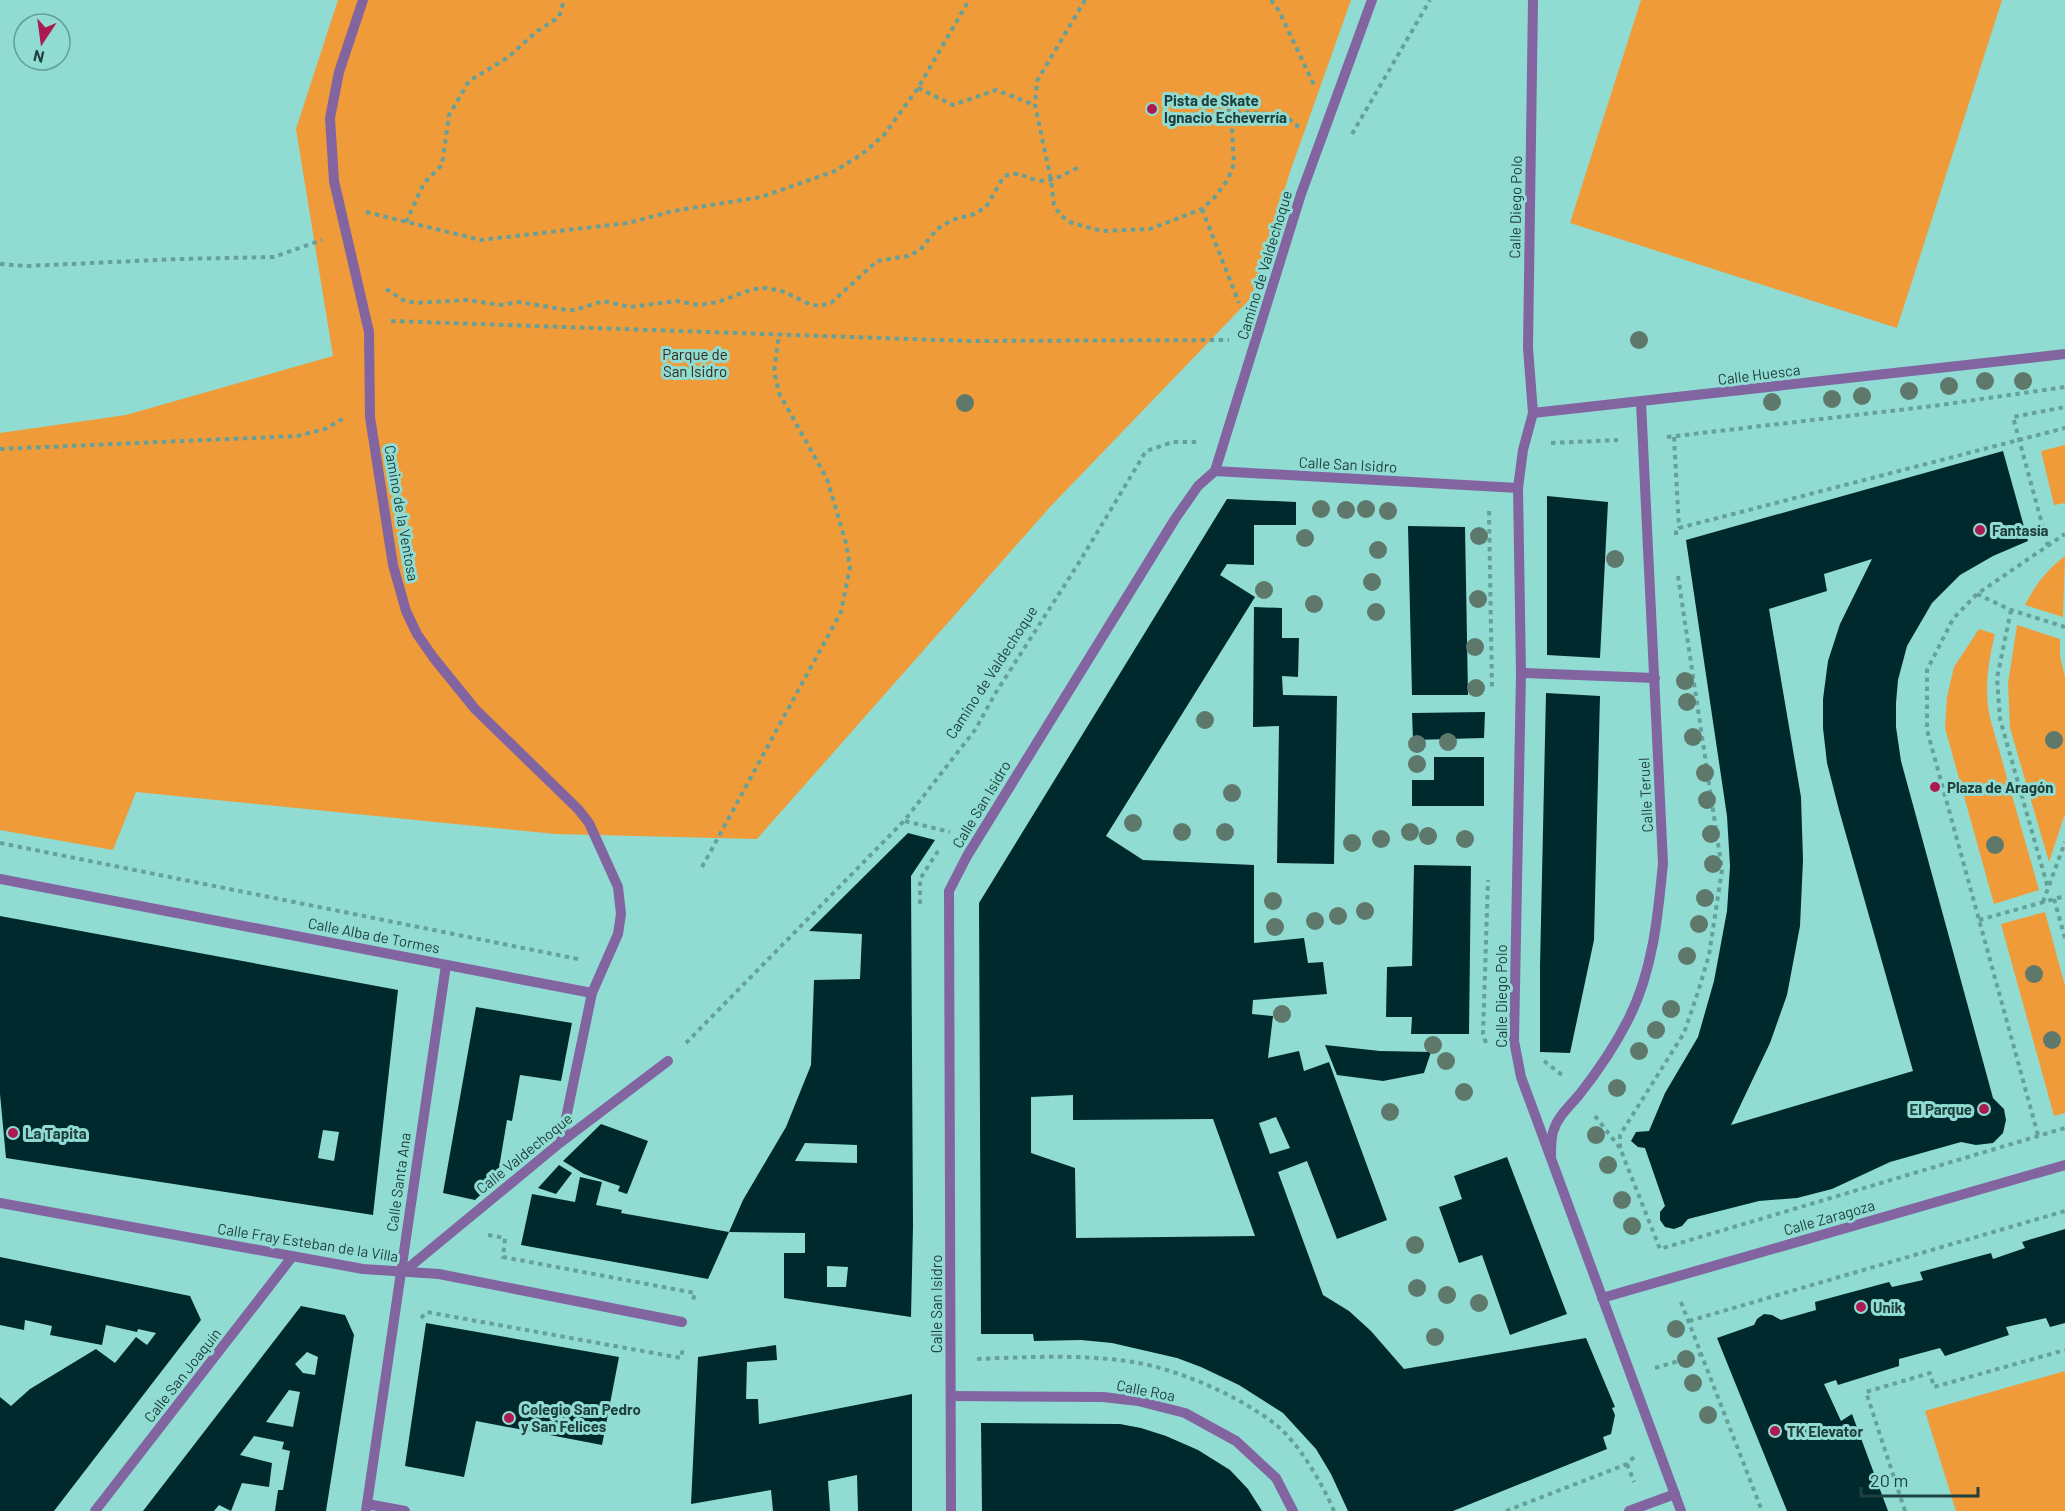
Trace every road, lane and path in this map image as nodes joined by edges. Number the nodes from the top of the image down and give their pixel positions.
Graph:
1 (363, 0) edge
2 (564, 0) edge
3 (969, 0) edge
4 (1085, 0) edge
5 (1271, 0) edge
6 (1372, 0) edge
7 (1430, 0) edge
8 (1533, 0) edge
9 (918, 88) junction
10 (1318, 94) dead end
11 (1035, 105) junction
12 (1348, 138) dead end
13 (1320, 143) junction
14 (1081, 166) dead end
15 (1051, 180) junction
16 (339, 205) junction
17 (1202, 209) junction
18 (373, 213) junction
19 (371, 221) dead end
20 (406, 222) junction
21 (346, 232) junction
22 (0, 264) edge
23 (383, 286) dead end
24 (1243, 312) dead end
25 (366, 321) junction
26 (779, 334) junction
27 (1236, 340) dead end
28 (2065, 354) edge
29 (2065, 387) edge
30 (1641, 402) junction
31 (370, 403) junction
32 (2065, 407) edge
33 (1533, 413) junction
34 (2065, 428) edge
35 (1625, 439) dead end
36 (2018, 439) junction
37 (1204, 442) dead end
38 (1540, 443) dead end
39 (0, 449) edge
40 (1215, 471) junction
41 (1518, 488) junction
42 (1488, 504) dead end
43 (1679, 528) junction
44 (2065, 534) edge
45 (1676, 543) dead end
46 (2048, 546) junction
47 (1676, 566) dead end
48 (1977, 594) junction
49 (2011, 610) junction
50 (2065, 627) edge
51 (1521, 673) junction
52 (1655, 678) junction
53 (1492, 692) dead end
54 (904, 820) junction
55 (950, 832) dead end
56 (2065, 842) edge
57 (0, 843) edge
58 (702, 867) dead end
59 (1489, 876) dead end
60 (0, 879) edge
61 (2048, 888) junction
62 (2065, 896) edge
63 (2054, 899) junction
64 (2043, 902) junction
65 (1979, 920) junction
66 (2065, 938) edge
67 (446, 964) junction
68 (605, 965) junction
69 (592, 993) junction
70 (1487, 1044) dead end
71 (668, 1061) joint
72 (1569, 1068) dead end
73 (1559, 1071) dead end
74 (2065, 1128) edge
75 (2038, 1135) junction
76 (561, 1142) junction
77 (1551, 1158) junction
78 (2065, 1165) edge
79 (0, 1203) edge
80 (2065, 1211) edge
81 (455, 1229) junction
82 (292, 1257) junction
83 (402, 1273) junction
84 (695, 1293) dead end
85 (1602, 1298) junction
86 (1680, 1298) dead end
87 (419, 1321) dead end
88 (1689, 1321) junction
89 (682, 1322) dead end
90 (2065, 1350) edge
91 (1702, 1354) junction
92 (681, 1358) dead end
93 (974, 1359) dead end
94 (1662, 1366) dead end
95 (951, 1396) junction
96 (1638, 1450) dead end
97 (1674, 1494) junction
98 (366, 1508) edge
99 (95, 1511) edge
100 (405, 1511) edge
101 (951, 1511) edge
102 (1293, 1511) edge
103 (1334, 1511) edge
104 (1506, 1511) edge
105 (1629, 1511) edge
106 (1681, 1511) edge
107 (1762, 1511) edge
108 (1905, 1511) edge

1 - 16 street, Camino de la Ventosa
2 - 20 path
3 - 9 path
4 - 11 path
5 - 10 path
6 - 13 street, Camino de Valdechoque
7 - 12 path
8 - 33 street, Calle Diego Polo
9 - 11 path
9 - 20 path
11 - 15 path
13 - 17 path
13 - 40 street, Camino de Valdechoque
14 - 15 path
15 - 17 path
15 - 23 path
16 - 18 path
16 - 21 street, Camino de la Ventosa
17 - 24 path
18 - 19 path
18 - 20 path
21 - 22 path
21 - 25 street, Camino de la Ventosa
25 - 26 path
25 - 31 street, Camino de la Ventosa
26 - 27 path
26 - 58 path
28 - 30 street, Calle Huesca
29 - 43 path
30 - 33 street, Calle Huesca
30 - 52 street, Calle Teruel
31 - 39 path
31 - 68 street, Camino de la Ventosa
32 - 36 path
33 - 41 street
34 - 36 path
35 - 38 path
36 - 43 path
36 - 46 path
37 - 54 path, Camino de Valdechoque
40 - 41 street, Calle San Isidro
40 - 95 street, Calle San Isidro
41 - 51 street, Calle Diego Polo
42 - 53 path
43 - 45 path
44 - 46 path
46 - 48 path
47 - 75 path
48 - 49 path
48 - 65 path
49 - 50 path
49 - 61 path
51 - 52 street
51 - 77 street, Calle Diego Polo
52 - 77 street, Calle Teruel
54 - 55 path
54 - 71 path, Camino de Valdechoque
56 - 61 path
57 - 68 path
59 - 70 path
60 - 67 street, Calle Alba de Tormes
61 - 64 path
62 - 63 path
63 - 64 path
63 - 66 path
64 - 65 path
65 - 75 path
67 - 69 street, Calle Alba de Tormes
67 - 83 street, Calle Santa Ana
68 - 69 street, Camino de la Ventosa
69 - 76 street
71 - 76 street, Calle Valdechoque
72 - 73 path
74 - 75 path
76 - 81 street, Calle Valdechoque
77 - 85 street, Calle Diego Polo
78 - 85 street, Calle Zaragoza
79 - 82 street, Calle Fray Esteban de la Villa
80 - 88 path
81 - 83 street, Calle Valdechoque
81 - 84 path
82 - 83 street, Calle Fray Esteban de la Villa
82 - 99 street, Calle San Joaquín
83 - 89 street, Calle Fray Esteban de la Villa
83 - 98 street, Calle Santa Ana
85 - 97 street, Calle Diego Polo
86 - 88 path
87 - 92 path
88 - 91 path
90 - 108 path
91 - 94 path
91 - 107 path
93 - 103 path
95 - 101 street, Calle San Isidro
95 - 102 street, Calle Roa
96 - 104 path
97 - 105 street
97 - 106 street, Calle Diego Polo
98 - 100 street

